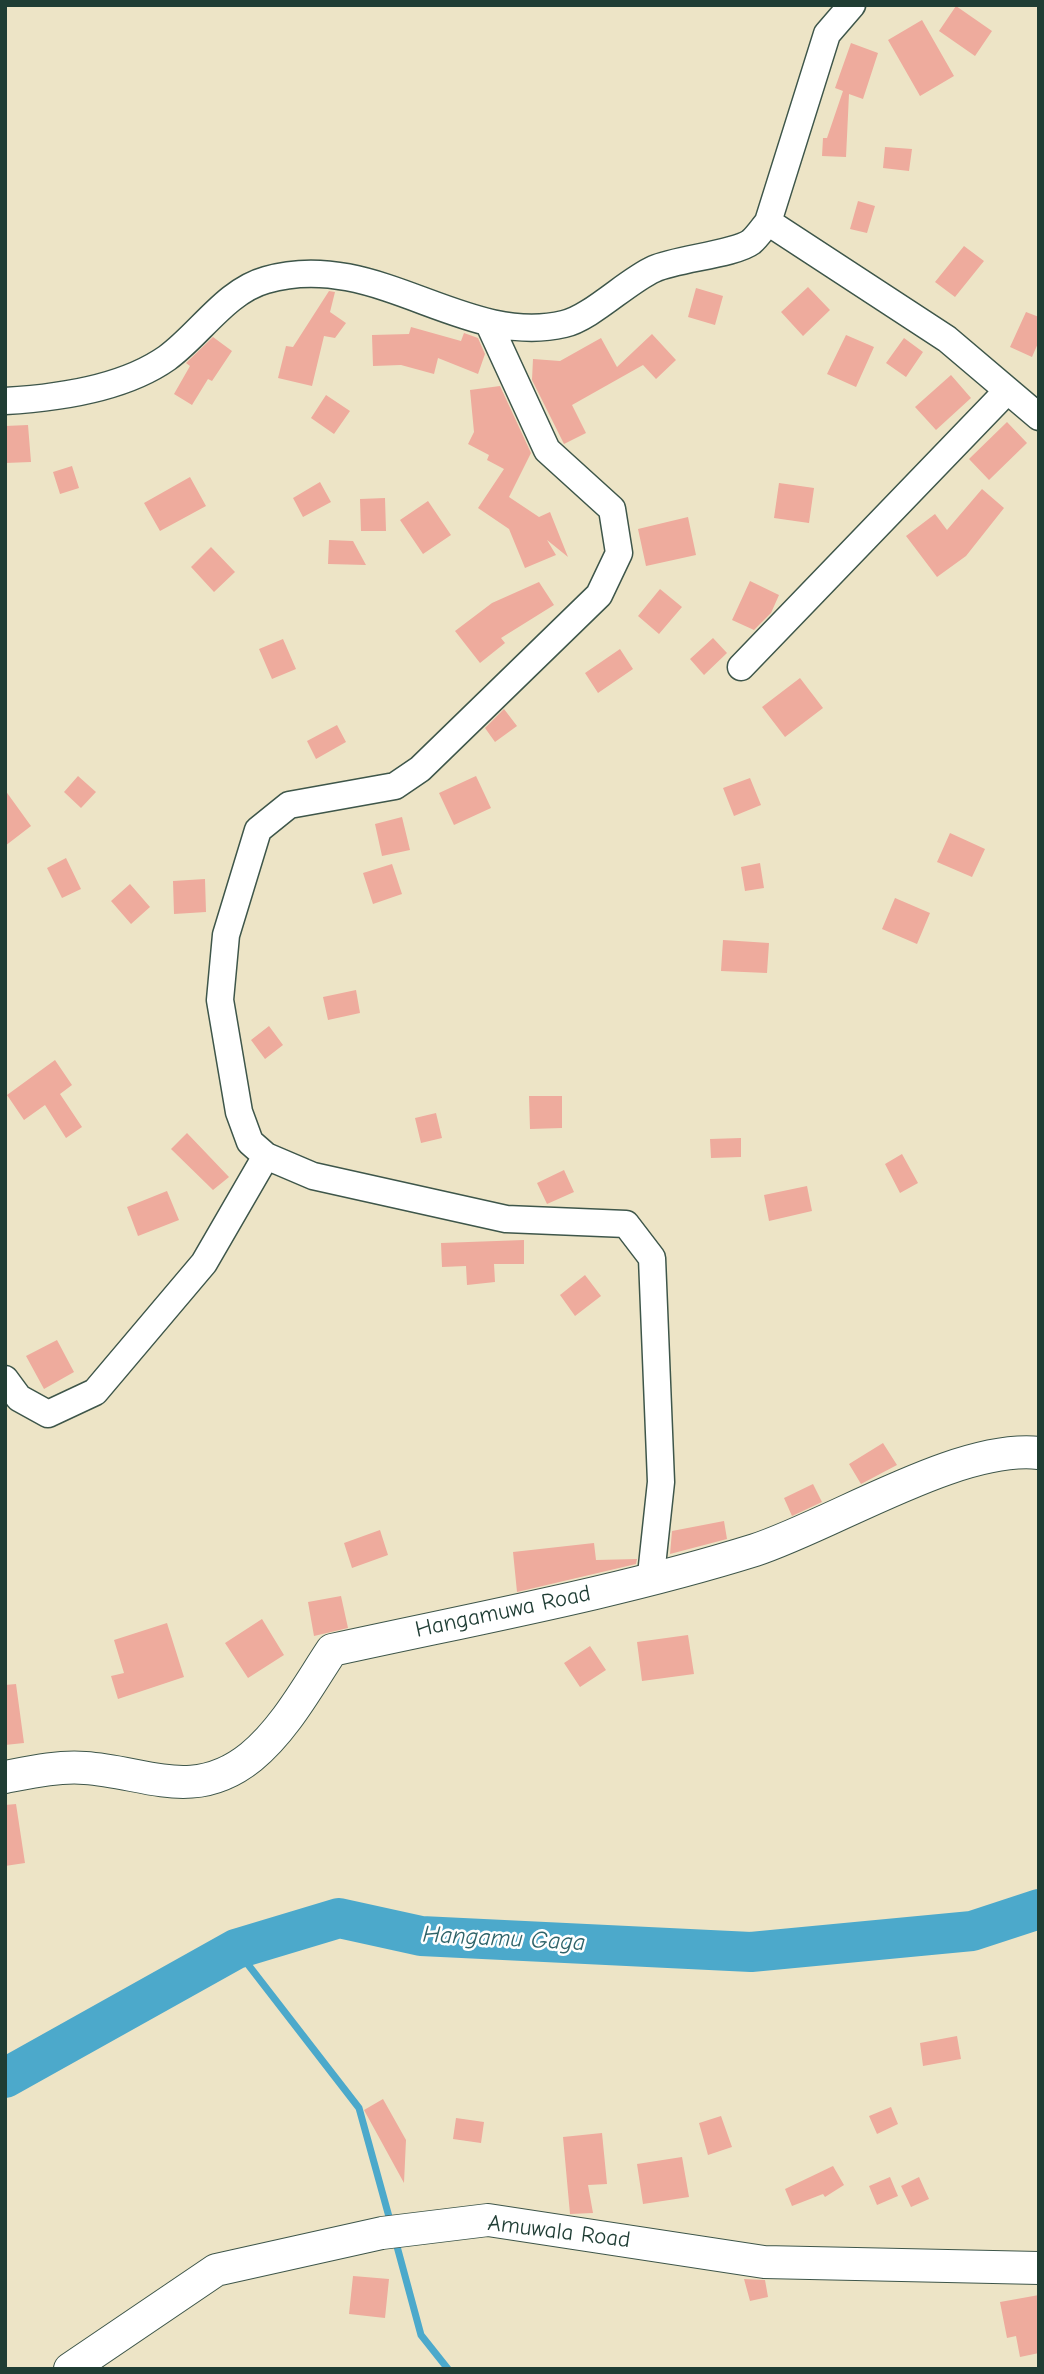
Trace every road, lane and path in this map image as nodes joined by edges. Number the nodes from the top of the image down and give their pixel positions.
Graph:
1 (852, 5) edge
2 (768, 222) junction
3 (488, 322) junction
4 (1007, 391) junction
5 (5, 401) edge
6 (1039, 417) edge
7 (741, 667) dead end
8 (265, 1156) junction
9 (5, 1379) edge
10 (1039, 1453) edge
11 (644, 1581) junction
12 (5, 1777) edge
13 (1039, 2268) edge
14 (70, 2369) edge

1 - 2 street
2 - 3 street
2 - 4 street
3 - 5 street
3 - 8 street
4 - 6 street
4 - 7 street
8 - 9 street
8 - 11 street
10 - 11 street, Hangamuwa Road
11 - 12 street, Hangamuwa Road
13 - 14 street, Amuwala Road

